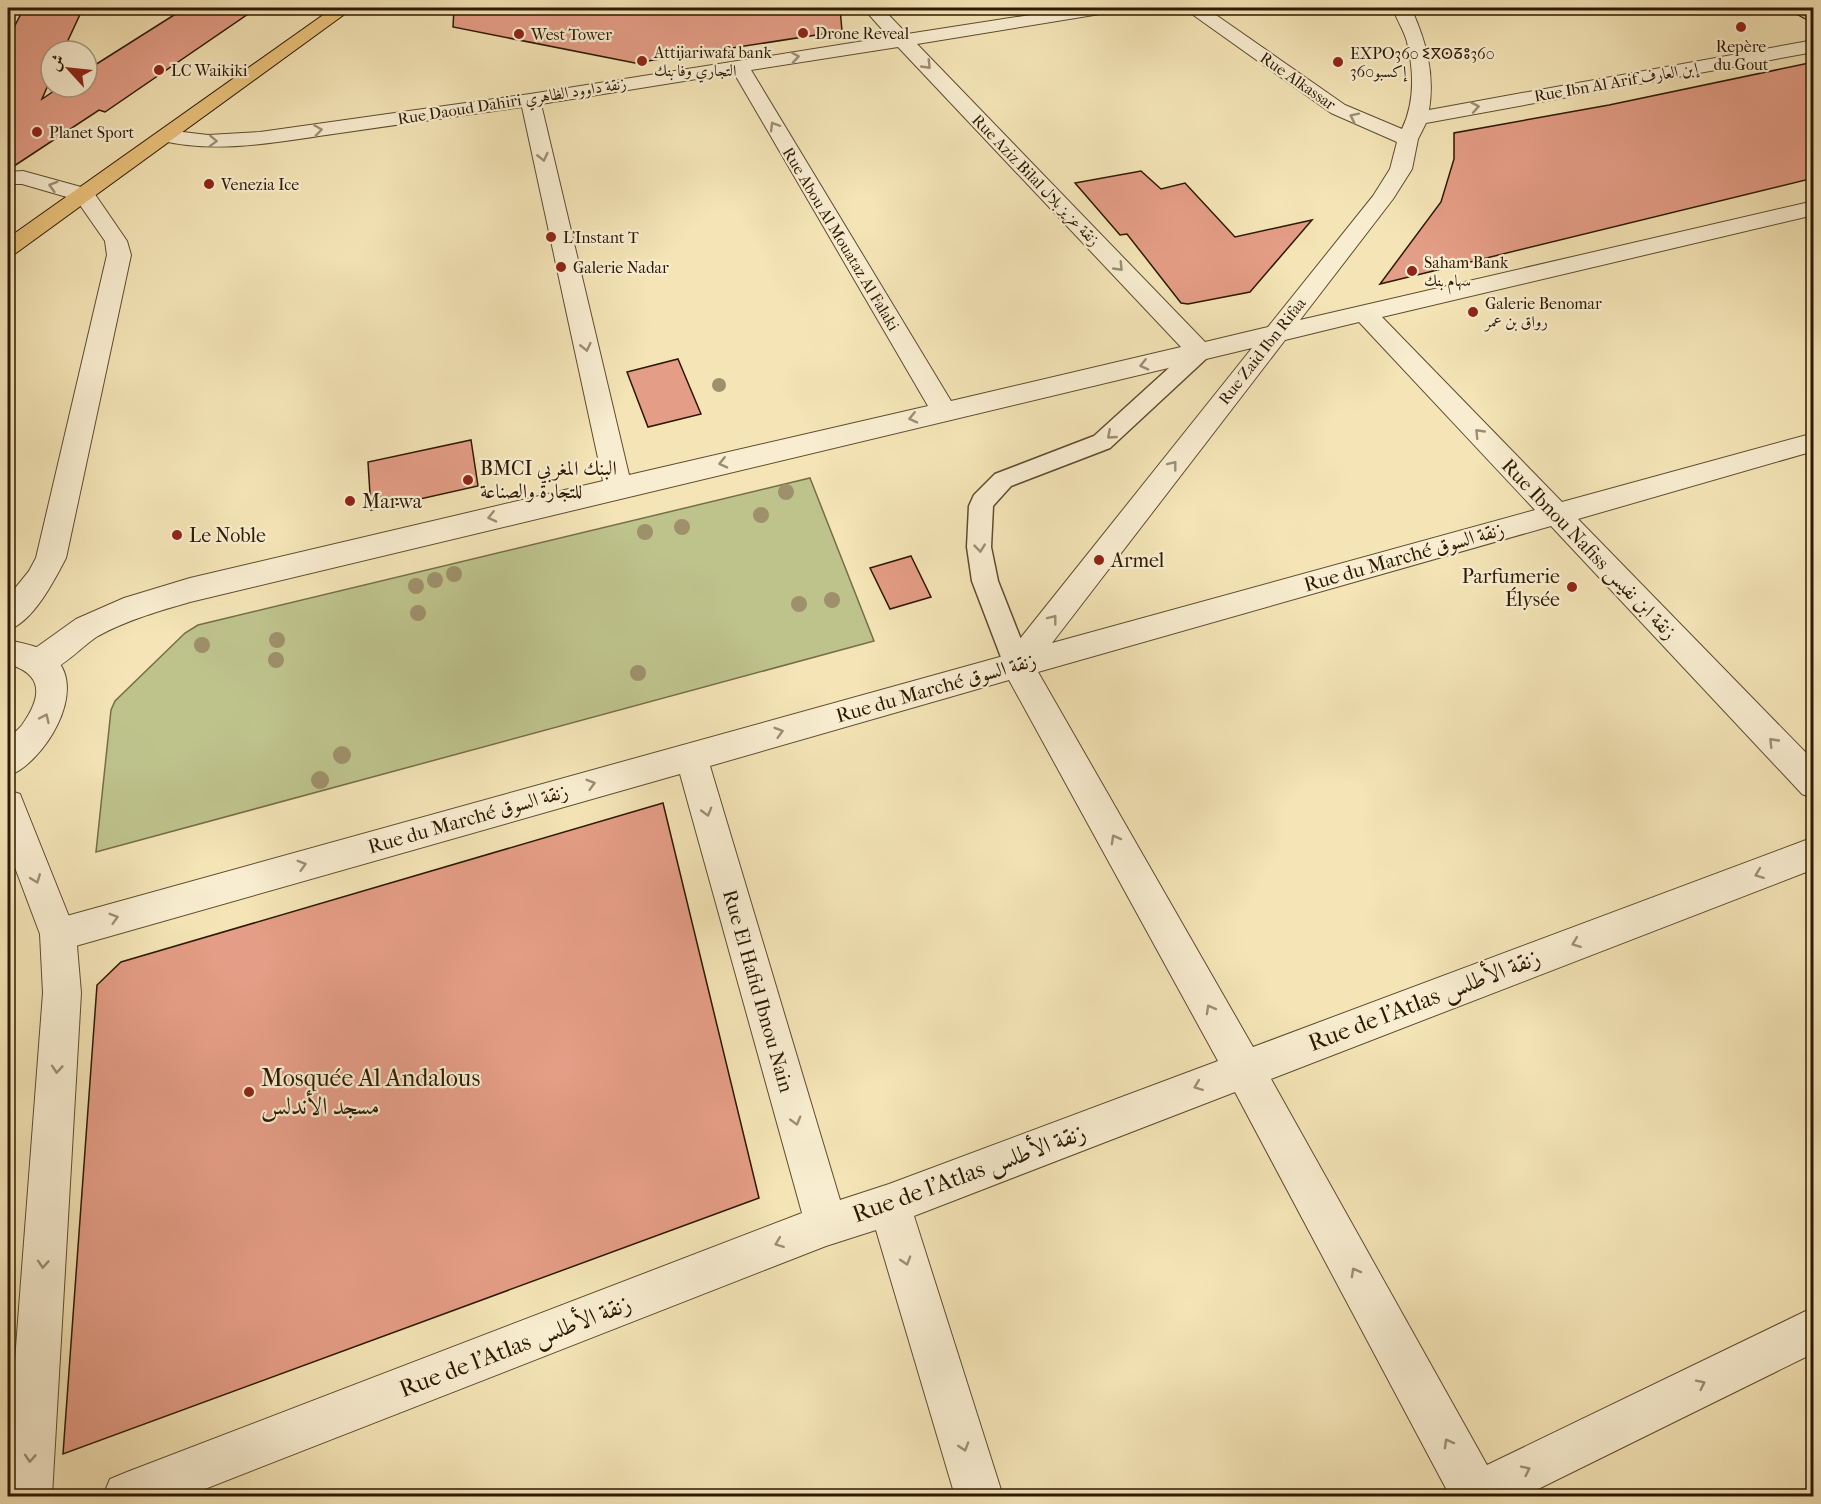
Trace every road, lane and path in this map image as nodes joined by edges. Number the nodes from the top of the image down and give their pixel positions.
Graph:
1 (344, 8) edge
2 (872, 8) edge
3 (1106, 8) edge
4 (1195, 8) edge
5 (1402, 8) edge
6 (1795, 8) edge
7 (1814, 18) edge
8 (903, 40) junction
9 (1814, 46) edge
10 (739, 66) junction
11 (530, 100) junction
12 (1418, 118) junction
13 (166, 136) junction
14 (1408, 139) junction
15 (8, 178) edge
16 (84, 195) junction
17 (1814, 208) edge
18 (8, 248) edge
19 (1365, 314) junction
20 (1274, 335) junction
21 (1200, 352) junction
22 (944, 411) junction
23 (1814, 442) edge
24 (618, 487) junction
25 (1557, 514) junction
26 (8, 618) edge
27 (8, 652) edge
28 (38, 663) junction
29 (1017, 665) junction
30 (691, 756) junction
31 (8, 762) edge
32 (1814, 784) edge
33 (8, 805) edge
34 (1814, 853) edge
35 (58, 934) junction
36 (1244, 1069) junction
37 (889, 1205) junction
38 (826, 1225) junction
39 (1814, 1329) edge
40 (1475, 1495) edge
41 (28, 1497) edge
42 (127, 1497) edge
43 (979, 1497) edge

1 - 13 main road
2 - 8 street, Rue Aziz Bilal زنقة عزيز بلال
3 - 8 street, Rue Daoud Dahiri زنقة داوود الظاهري
14 -> 4 street, Rue Alkassar
5 - 12 street, Rue Zaid Ibn Rifaa
6 - 7 main road
10 -> 8 street, Rue Daoud Dahiri زنقة داوود الظاهري
8 -> 21 street, Rue Aziz Bilal زنقة عزيز بلال
12 -> 9 street, Rue Ibn Al Arif إبن العارف
10 - 11 street, Rue Daoud Dahiri زنقة داوود الظاهري
22 -> 10 street, Rue Abou Al Mouataz Al Falaki
13 -> 11 street, Rue Daoud Dahiri زنقة داوود الظاهري
11 -> 24 street
12 - 14 street, Rue Zaid Ibn Rifaa
13 - 16 main road
14 - 20 street, Rue Zaid Ibn Rifaa
16 -> 15 street
16 - 18 main road
16 - 26 street
17 - 19 street
19 - 20 street
25 -> 19 street, Rue Ibnou Nafiss زنقة ابن نفيس
20 - 21 street
29 -> 20 street, Rue Zaid Ibn Rifaa
21 -> 22 street
21 -> 29 lane
22 -> 24 street
23 - 25 street, Rue du Marché زنقة السوق
24 -> 28 street
25 - 29 street, Rue du Marché زنقة السوق
32 -> 25 street, Rue Ibnou Nafiss زنقة ابن نفيس
27 - 28 street
31 -> 28 street
30 -> 29 street, Rue du Marché زنقة السوق
36 -> 29 street
35 -> 30 street, Rue du Marché زنقة السوق
30 -> 38 street, Rue El Hafid Ibnou Nain
33 -> 35 street
34 -> 36 street, Rue de l'Atlas زنقة الأطلس
35 -> 41 street
36 -> 37 street, Rue de l'Atlas زنقة الأطلس
40 -> 36 street
37 - 38 street, Rue de l'Atlas زنقة الأطلس
37 -> 43 street
38 -> 42 street, Rue de l'Atlas زنقة الأطلس
40 -> 39 street

